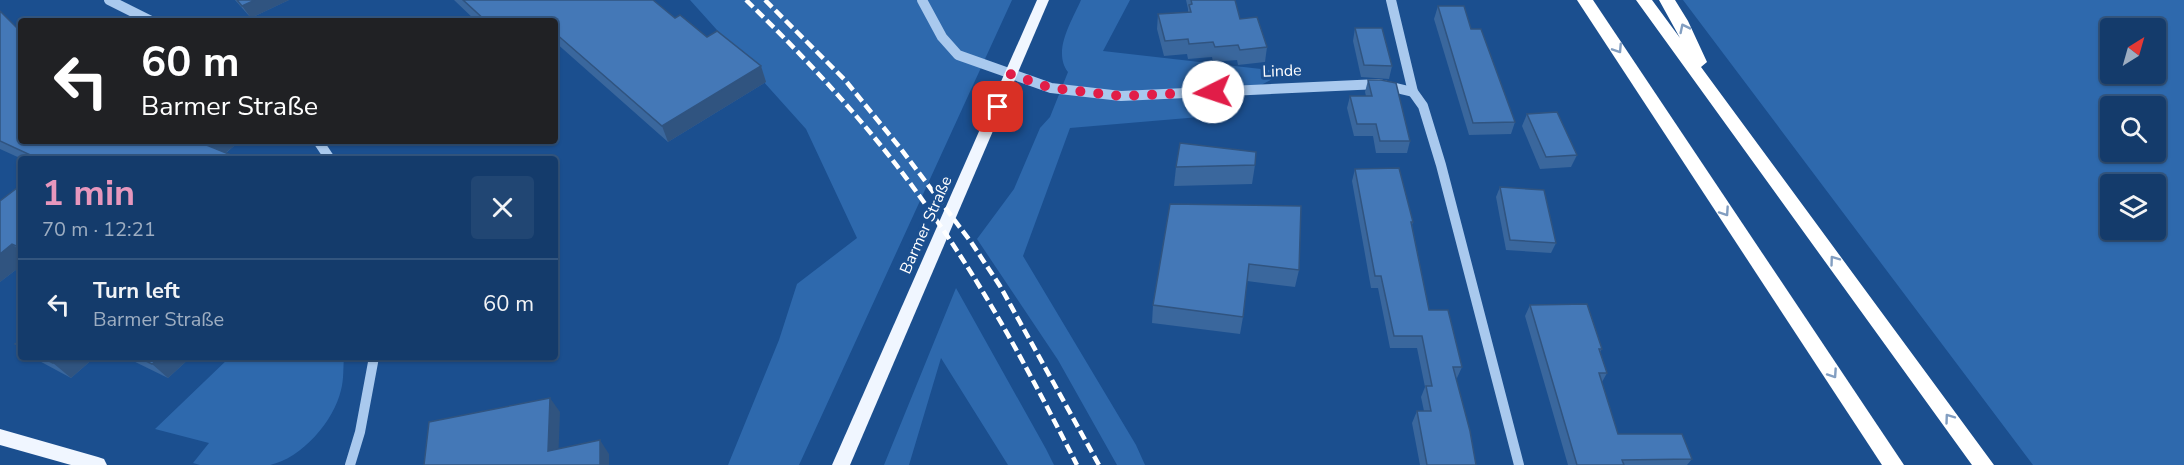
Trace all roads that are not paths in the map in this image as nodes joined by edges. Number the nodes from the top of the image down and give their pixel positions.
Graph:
1 (110, 0) edge
2 (922, 0) edge
3 (1043, 0) edge
4 (1391, 0) edge
5 (1586, 0) edge
6 (1644, 0) edge
7 (1667, 0) edge
8 (145, 18) edge
9 (1010, 74) junction
10 (1413, 92) junction
11 (1715, 96) junction
12 (373, 360) edge
13 (0, 437) edge
14 (98, 465) edge
15 (350, 465) edge
16 (841, 465) edge
17 (1519, 465) edge
18 (1894, 465) edge
19 (1984, 465) edge

1 - 8 street
2 - 9 street, Linde
3 - 9 main road, Barmer Straße
4 - 10 street
5 -> 18 highway
6 - 11 highway
11 -> 7 highway
9 - 10 street, Linde
9 - 16 main road, Barmer Straße
10 - 17 street
19 -> 11 highway
12 - 15 street
13 - 14 main road

